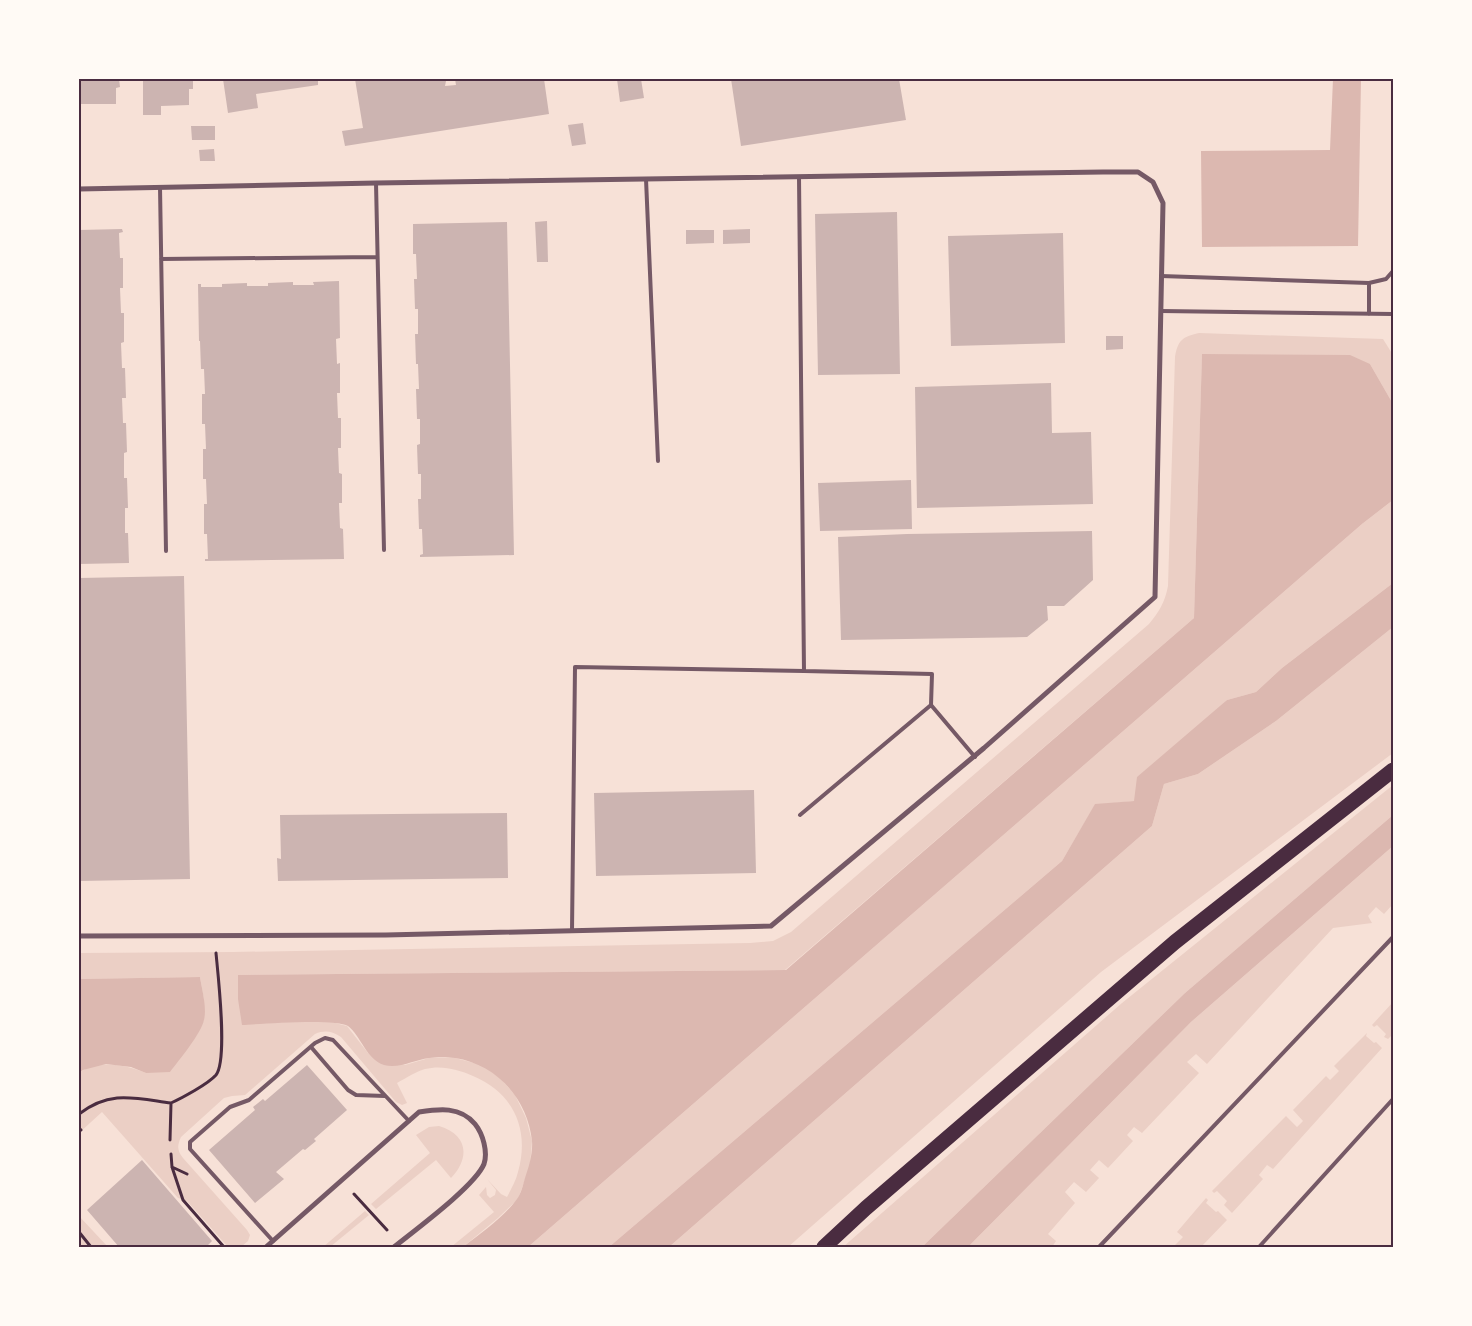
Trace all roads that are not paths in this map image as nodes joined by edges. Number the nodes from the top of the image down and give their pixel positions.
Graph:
1 (799, 176) junction
2 (646, 179) junction
3 (376, 183) junction
4 (160, 188) junction
5 (79, 189) edge
6 (377, 258) junction
7 (161, 259) junction
8 (1393, 271) edge
9 (1161, 276) junction
10 (1369, 283) junction
11 (1161, 311) junction
12 (1369, 314) junction
13 (1393, 314) edge
14 (658, 461) dead end
15 (384, 550) dead end
16 (166, 551) dead end
17 (804, 671) junction
18 (931, 705) junction
19 (975, 757) junction
20 (1393, 770) edge
21 (800, 816) dead end
22 (572, 931) junction
23 (79, 936) edge
24 (1393, 937) edge
25 (311, 1047) junction
26 (385, 1096) junction
27 (1393, 1098) edge
28 (409, 1121) junction
29 (273, 1241) junction
30 (396, 1246) edge
31 (266, 1247) edge
32 (824, 1247) edge
33 (1099, 1247) edge
34 (1259, 1247) edge

1 - 2 street
1 - 9 street
1 - 17 lane
2 - 3 street
2 - 14 lane
3 - 4 street
3 - 6 lane
4 - 5 street
4 - 7 lane
6 - 7 lane
6 - 15 lane
7 - 16 lane
8 - 10 lane
9 - 10 lane
9 - 11 street
10 - 12 lane
11 - 12 lane
11 - 19 street
12 - 13 lane
17 - 18 lane
17 - 22 lane
18 - 19 lane
18 - 21 lane
19 - 22 street
20 - 32 highway
22 - 23 street
24 - 33 lane
25 - 26 lane
25 - 26 lane
25 - 29 lane
26 - 28 lane
27 - 34 lane
28 - 29 street
28 - 30 street
29 - 31 street

